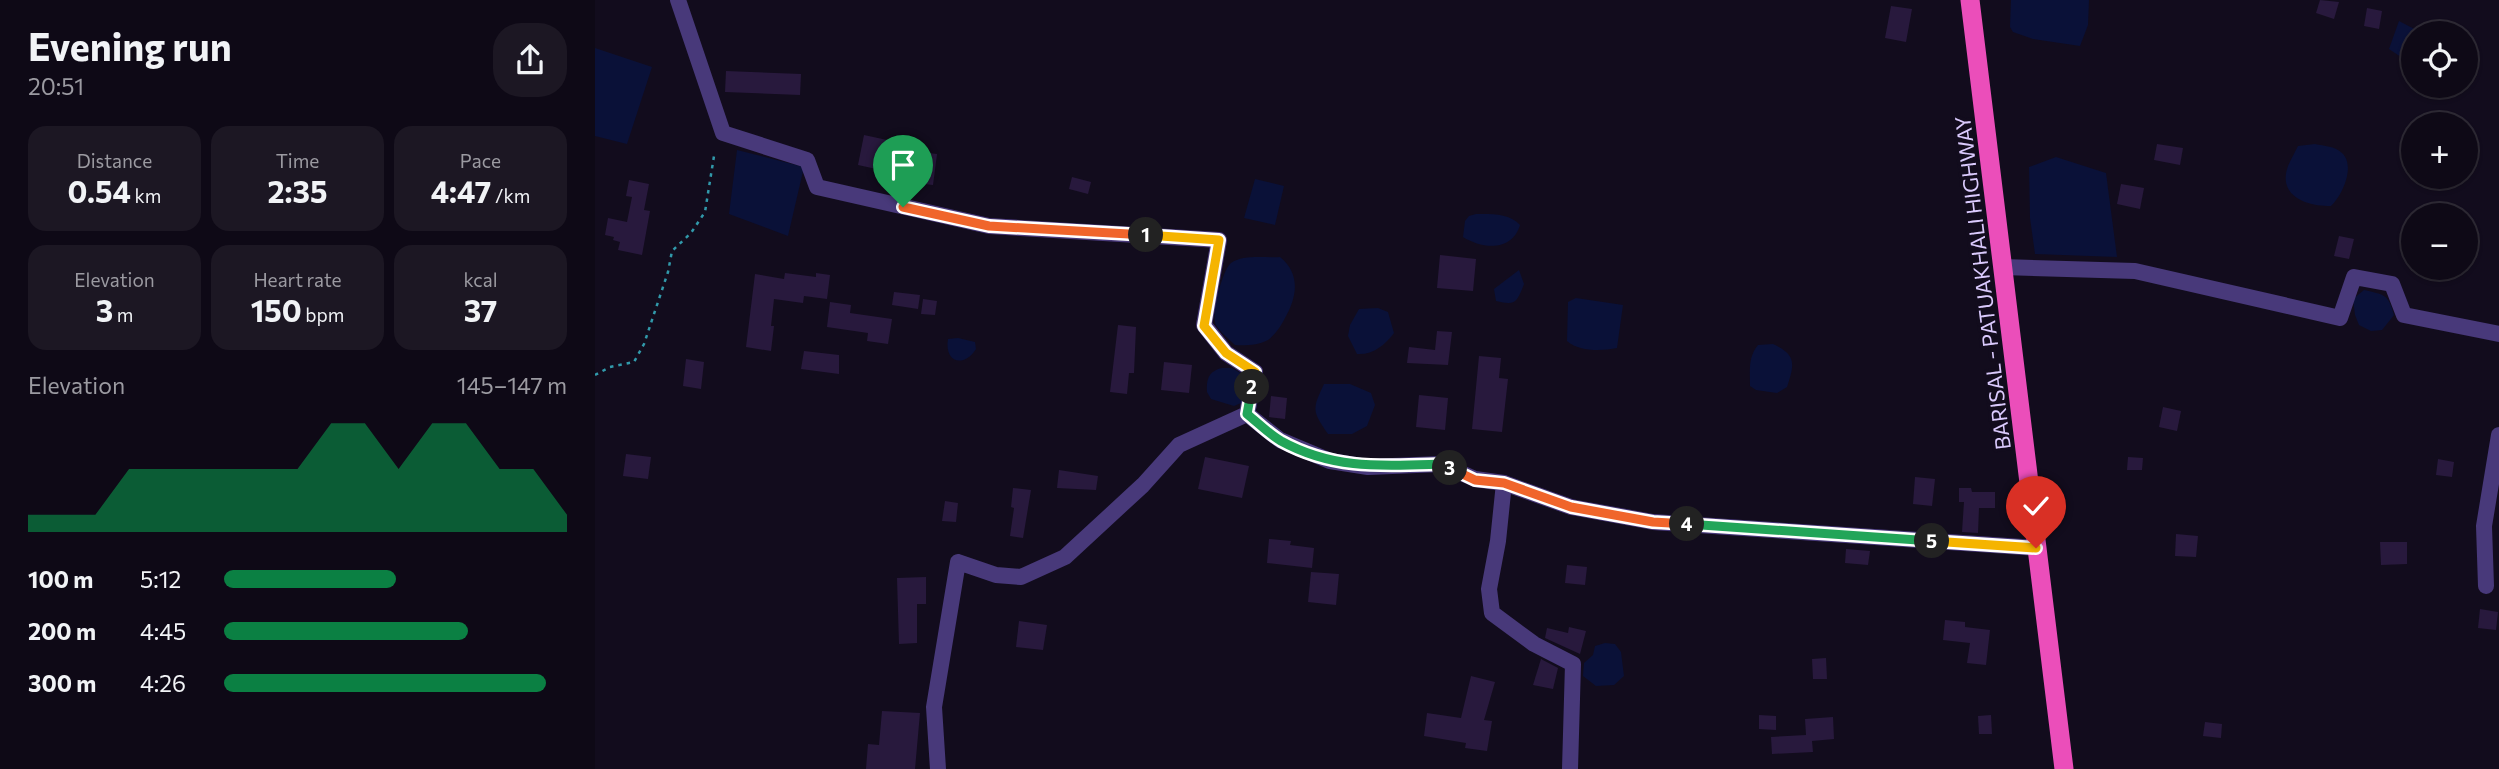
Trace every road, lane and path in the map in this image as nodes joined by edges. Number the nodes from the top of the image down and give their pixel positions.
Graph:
1 (678, 0) edge
2 (1970, 0) edge
3 (714, 156) dead end
4 (2003, 267) junction
5 (2499, 334) edge
6 (595, 375) edge
7 (1247, 414) junction
8 (2499, 435) edge
9 (1504, 483) junction
10 (2036, 548) junction
11 (2486, 586) dead end
12 (939, 769) edge
13 (1570, 769) edge
14 (2064, 769) edge

1 - 7 street
2 - 4 highway, BARISAL - PATUAKHALI HIGHWAY
3 - 6 path
4 - 5 street
4 - 10 highway, BARISAL - PATUAKHALI HIGHWAY
7 - 9 street
7 - 12 street
8 - 11 street
9 - 10 street
9 - 13 street
10 - 14 highway, BARISAL - PATUAKHALI HIGHWAY

